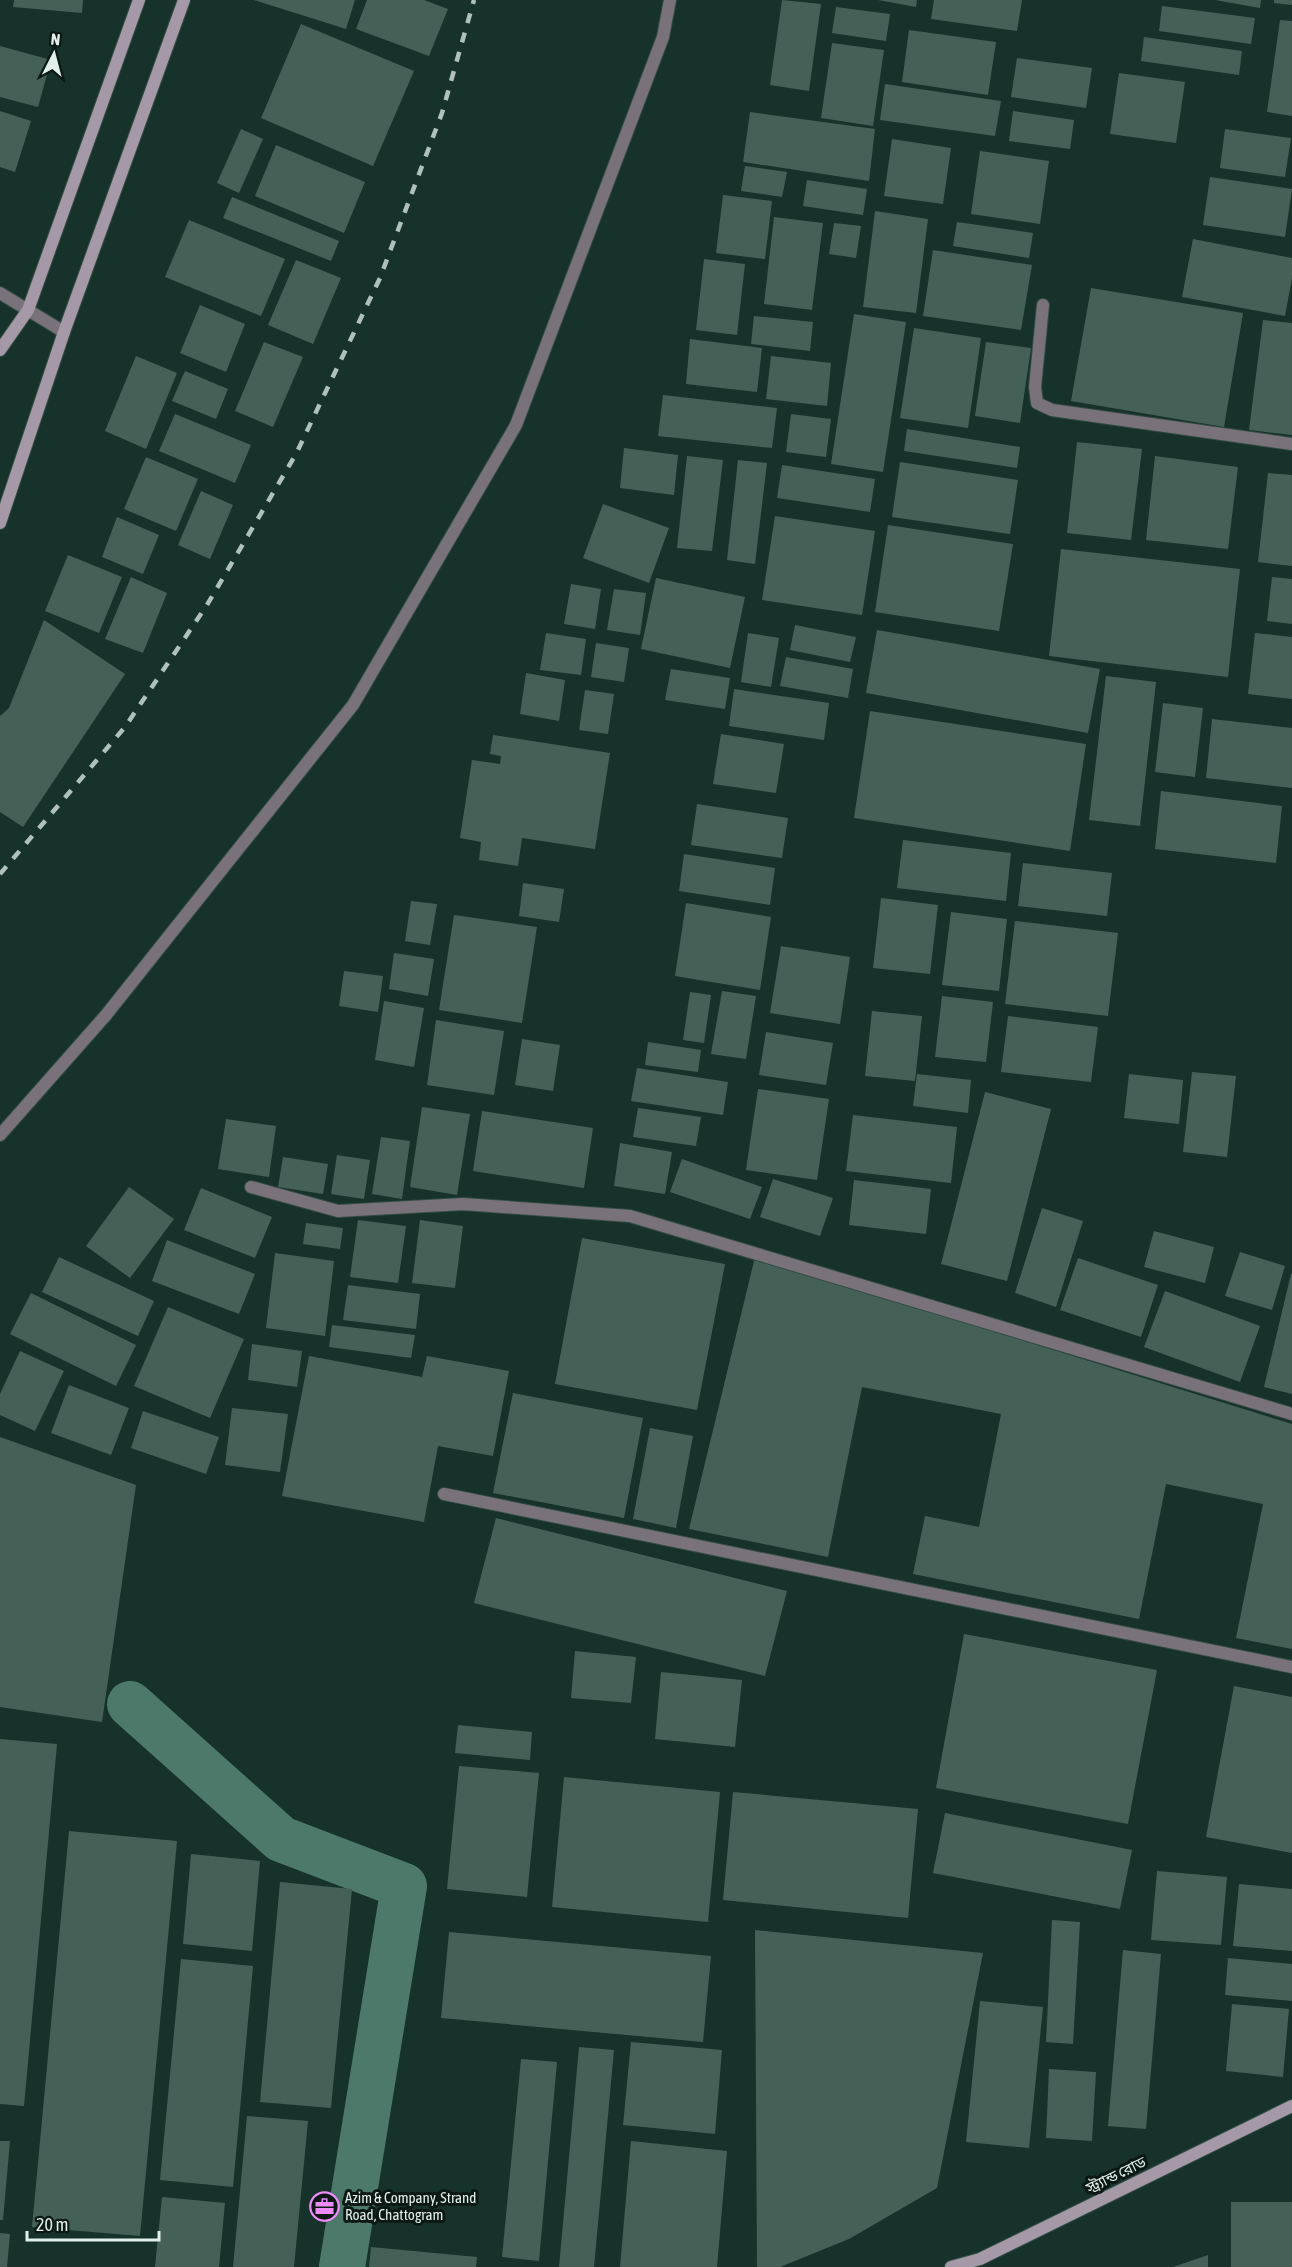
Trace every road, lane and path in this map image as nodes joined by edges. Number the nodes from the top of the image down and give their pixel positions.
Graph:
1 (139, 0) edge
2 (184, 0) edge
3 (670, 0) edge
4 (0, 293) edge
5 (1043, 305) dead end
6 (28, 310) junction
7 (64, 332) junction
8 (0, 350) edge
9 (1292, 444) edge
10 (0, 523) edge
11 (0, 1135) edge
12 (251, 1187) dead end
13 (1292, 1414) edge
14 (444, 1494) dead end
15 (1292, 1667) edge
16 (1292, 2106) edge
17 (951, 2267) edge

1 - 6 main road
2 - 7 main road
3 - 11 street
4 - 6 street
5 - 9 street
6 - 7 street
6 - 8 main road
7 - 10 main road
12 - 13 street
14 - 15 street
16 - 17 main road, স্ট্র্যান্ড রোড

